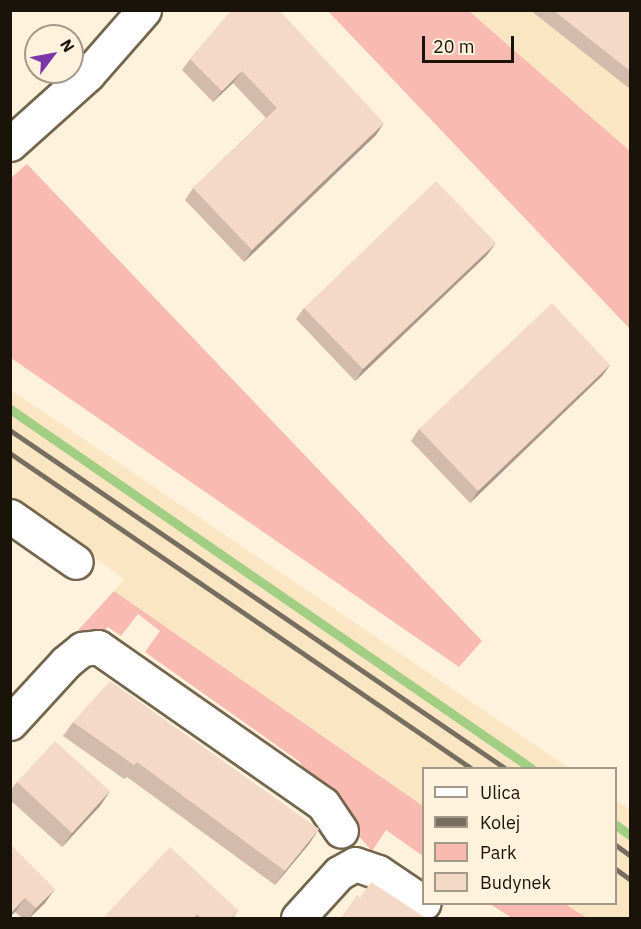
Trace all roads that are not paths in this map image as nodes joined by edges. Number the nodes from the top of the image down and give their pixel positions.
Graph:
1 (144, 10) edge
2 (10, 144) edge
3 (10, 516) edge
4 (76, 562) dead end
5 (10, 723) edge
6 (340, 831) dead end
7 (422, 902) edge
8 (427, 905) edge
9 (298, 918) edge
10 (446, 918) edge

1 - 2 street
3 - 4 street
5 - 6 street
7 - 9 street
8 - 10 street

